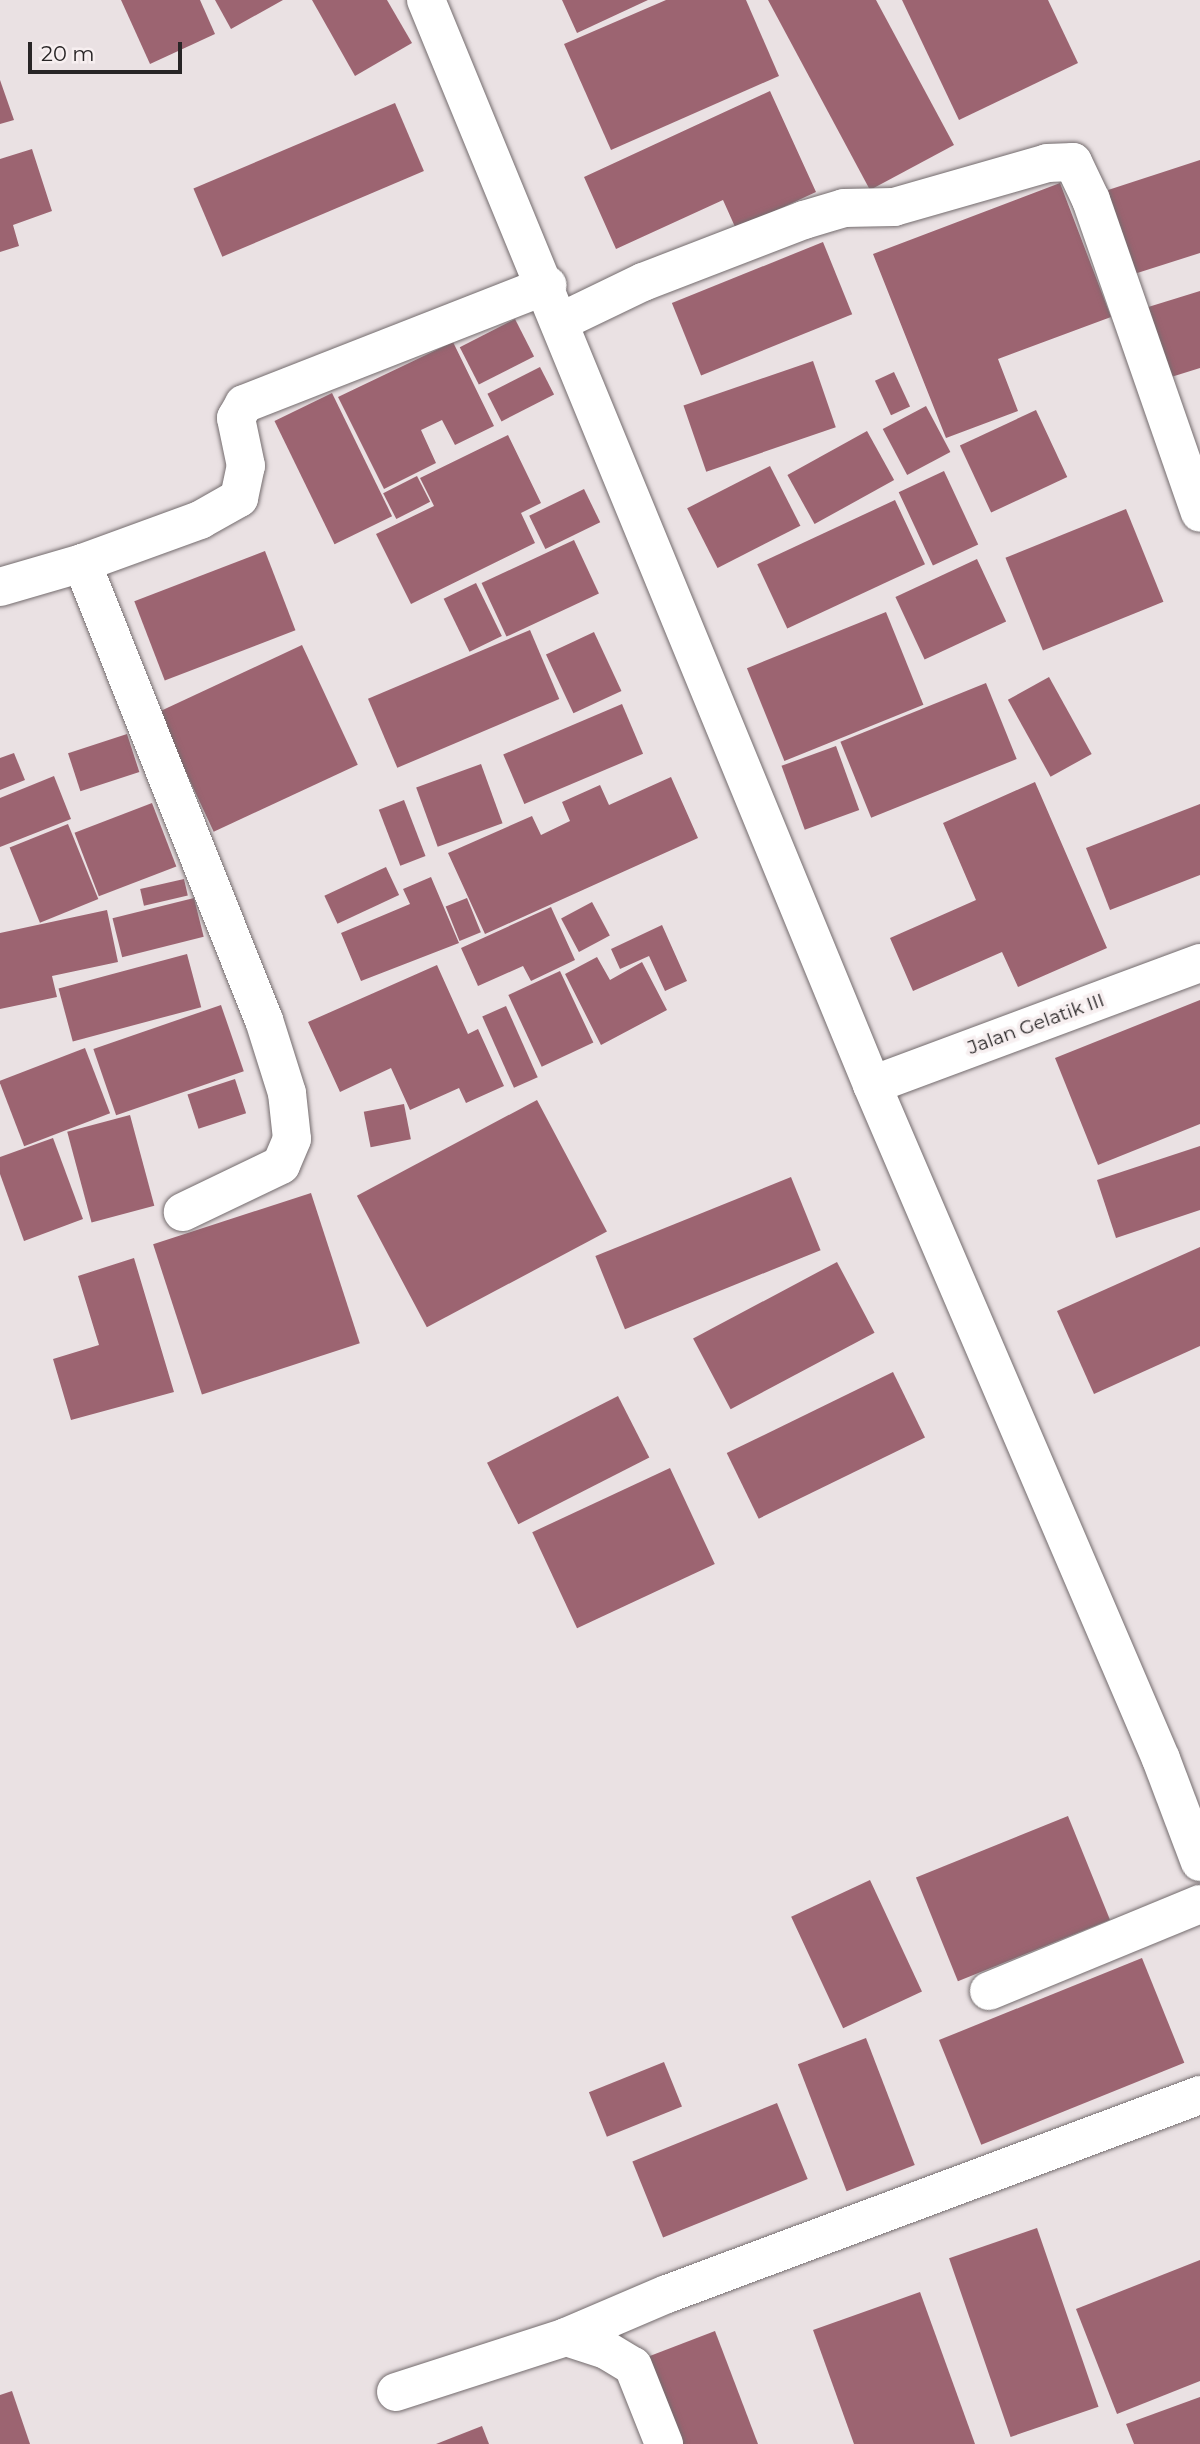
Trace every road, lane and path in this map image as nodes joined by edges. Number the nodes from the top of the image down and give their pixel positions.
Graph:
1 (426, 0) edge
2 (547, 285) junction
3 (562, 321) junction
4 (1200, 513) edge
5 (82, 563) junction
6 (0, 587) edge
7 (1200, 963) edge
8 (872, 1085) junction
9 (183, 1212) dead end
10 (1200, 1862) edge
11 (1200, 1904) edge
12 (989, 1991) dead end
13 (1200, 2095) edge
14 (566, 2337) junction
15 (396, 2392) dead end
16 (664, 2444) edge

1 - 2 street
2 - 3 street
2 - 5 street
3 - 4 street
3 - 8 street
5 - 6 street
5 - 9 street
7 - 8 street, Jalan Gelatik III
8 - 10 street
11 - 12 street
13 - 14 street
14 - 15 street
14 - 16 street

